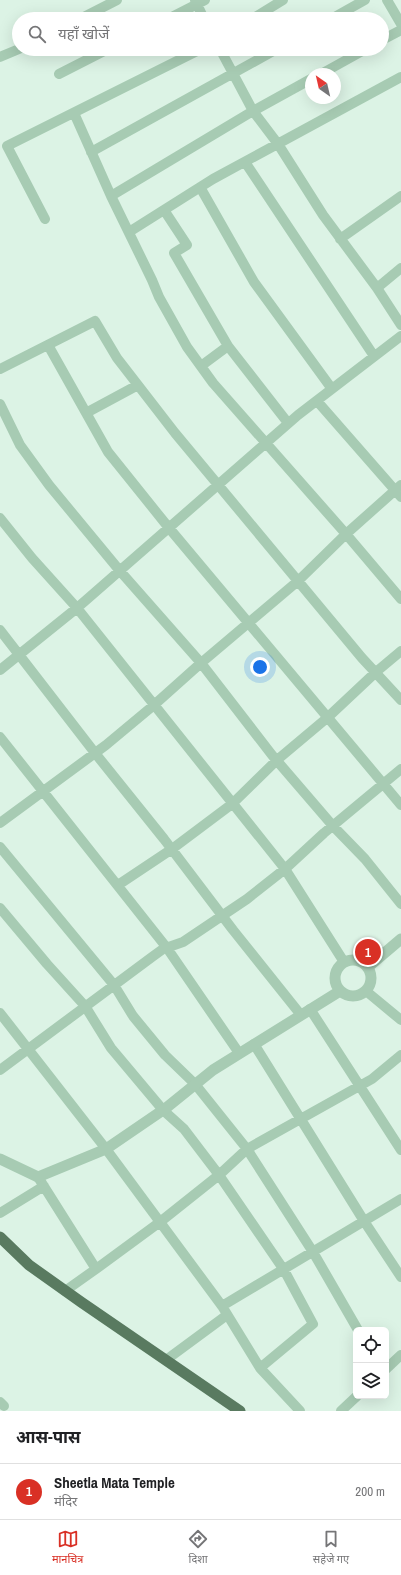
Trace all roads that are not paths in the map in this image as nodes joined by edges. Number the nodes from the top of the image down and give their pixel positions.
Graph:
1 (117, 0) edge
2 (283, 0) edge
3 (365, 0) edge
4 (387, 0) edge
5 (199, 1) edge
6 (94, 12) edge
7 (180, 12) edge
8 (202, 12) edge
9 (263, 12) edge
10 (344, 12) edge
11 (401, 24) edge
12 (401, 30) edge
13 (389, 36) edge
14 (12, 52) edge
15 (94, 56) edge
16 (187, 56) edge
17 (224, 56) edge
18 (265, 56) edge
19 (353, 56) edge
20 (0, 57) edge
21 (332, 68) edge
22 (59, 74) dead end
23 (233, 74) junction
24 (401, 76) edge
25 (305, 82) edge
26 (253, 111) junction
27 (74, 114) junction
28 (278, 144) junction
29 (91, 152) junction
30 (245, 162) junction
31 (200, 188) junction
32 (111, 196) junction
33 (401, 196) edge
34 (164, 210) junction
35 (45, 219) dead end
36 (130, 232) junction
37 (340, 239) junction
38 (401, 268) edge
39 (377, 288) junction
40 (401, 325) edge
41 (401, 336) edge
42 (48, 345) junction
43 (228, 346) junction
44 (374, 356) junction
45 (200, 366) junction
46 (0, 369) edge
47 (138, 386) junction
48 (332, 389) junction
49 (317, 401) junction
50 (0, 404) edge
51 (86, 413) junction
52 (288, 423) junction
53 (266, 443) junction
54 (218, 485) junction
55 (399, 491) edge
56 (0, 518) edge
57 (169, 528) junction
58 (346, 534) junction
59 (120, 571) junction
60 (298, 581) junction
61 (401, 599) edge
62 (77, 608) junction
63 (248, 622) junction
64 (0, 630) edge
65 (401, 651) edge
66 (20, 654) junction
67 (201, 663) junction
68 (0, 670) edge
69 (376, 672) junction
70 (401, 700) edge
71 (154, 705) junction
72 (327, 718) junction
73 (0, 737) edge
74 (95, 753) junction
75 (277, 760) junction
76 (401, 769) edge
77 (383, 785) junction
78 (43, 792) junction
79 (232, 804) junction
80 (401, 805) edge
81 (0, 823) edge
82 (333, 826) junction
83 (0, 847) edge
84 (172, 849) junction
85 (285, 869) junction
86 (118, 885) junction
87 (401, 904) edge
88 (0, 908) edge
89 (222, 915) junction
90 (401, 938) edge
91 (167, 948) junction
92 (344, 962) junction
93 (368, 967) junction
94 (114, 985) junction
95 (366, 990) junction
96 (340, 991) junction
97 (85, 1006) junction
98 (306, 1012) junction
99 (0, 1013) edge
100 (401, 1020) edge
101 (254, 1044) junction
102 (29, 1049) junction
103 (240, 1053) junction
104 (401, 1055) edge
105 (0, 1070) edge
106 (195, 1084) junction
107 (359, 1086) junction
108 (163, 1110) junction
109 (301, 1118) junction
110 (106, 1149) junction
111 (247, 1149) junction
112 (401, 1150) edge
113 (0, 1160) edge
114 (219, 1175) junction
115 (41, 1182) junction
116 (401, 1199) edge
117 (0, 1214) edge
118 (364, 1221) junction
119 (160, 1222) junction
120 (0, 1237) edge
121 (313, 1252) junction
122 (96, 1270) junction
123 (284, 1270) junction
124 (401, 1277) edge
125 (65, 1291) junction
126 (225, 1311) junction
127 (356, 1327) edge
128 (401, 1355) edge
129 (166, 1360) junction
130 (389, 1366) edge
131 (260, 1368) junction
132 (354, 1399) edge
133 (240, 1411) edge
134 (300, 1411) edge
135 (341, 1411) edge

1 - 6 street
2 - 9 street
3 - 10 street
4 - 11 street
5 - 7 street
5 - 8 street
12 - 13 street
14 - 20 street
15 - 22 street
16 - 27 street
17 - 23 street
18 - 23 street
19 - 21 street
23 - 26 street
23 - 29 street
24 - 28 street
25 - 26 street
26 - 28 street
26 - 32 street
27 - 29 street
27 - 35 street
28 - 30 street
28 - 37 street
29 - 32 street
30 - 31 street
30 - 44 street
31 - 34 street
31 - 48 street
32 - 36 street
33 - 37 street
34 - 36 street
34 - 43 street
36 - 45 street
37 - 39 street
38 - 39 street
39 - 40 street
41 - 44 street
42 - 46 street
42 - 47 street
42 - 51 street
43 - 45 street
43 - 52 street
44 - 48 street
45 - 53 street
47 - 51 street
47 - 54 street
48 - 49 street
49 - 52 street
49 - 55 street
50 - 59 street
51 - 57 street
52 - 53 street
53 - 54 street
53 - 58 street
54 - 57 street
54 - 60 street
55 - 58 street
56 - 62 street
57 - 59 street
57 - 63 street
58 - 60 street
58 - 61 street
59 - 62 street
59 - 67 street
60 - 63 street
60 - 69 street
62 - 66 street
62 - 71 street
63 - 67 street
63 - 72 street
64 - 66 street
65 - 69 street
66 - 68 street
66 - 74 street
67 - 71 street
67 - 75 street
69 - 70 street
69 - 72 street
71 - 74 street
71 - 79 street
72 - 75 street
72 - 77 street
73 - 78 street
74 - 78 street
74 - 84 street
75 - 79 street
75 - 82 street
76 - 77 street
77 - 80 street
77 - 82 street
78 - 81 street
78 - 86 street
79 - 84 street
79 - 85 street
82 - 85 street
82 - 87 street
83 - 94 street
84 - 86 street
84 - 89 street
85 - 89 street
85 - 92 street
86 - 91 street
88 - 97 street
89 - 91 street
89 - 98 street
90 - 93 street
91 - 94 street
91 - 103 street
92 - 93 street
92 - 96 street
93 - 95 street
94 - 97 street
94 - 106 street
95 - 96 street
95 - 100 street
96 - 98 street
97 - 102 street
97 - 108 street
98 - 101 street
98 - 107 street
99 - 102 street
101 - 103 street
101 - 109 street
102 - 105 street
102 - 110 street
103 - 106 street
104 - 107 street
106 - 108 street
106 - 111 street
107 - 109 street
107 - 112 street
108 - 110 street
108 - 114 street
109 - 111 street
109 - 118 street
110 - 115 street
110 - 119 street
111 - 114 street
111 - 121 street
113 - 115 street
114 - 119 street
114 - 123 street
115 - 117 street
115 - 122 street
116 - 118 street
118 - 121 street
118 - 124 street
119 - 122 street
119 - 126 street
120 - 125 main road
121 - 123 street
121 - 127 street
122 - 125 street
123 - 126 street
123 - 131 street
125 - 129 main road
126 - 129 street
126 - 131 street
128 - 130 street
129 - 133 main road
131 - 134 street
132 - 135 street

